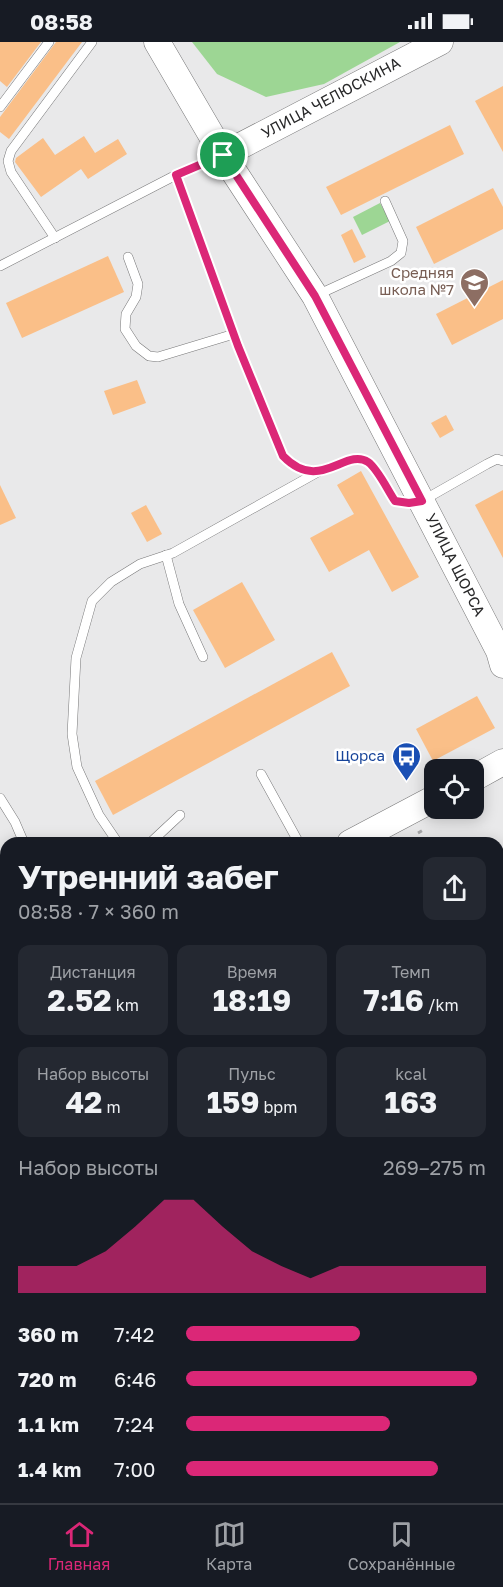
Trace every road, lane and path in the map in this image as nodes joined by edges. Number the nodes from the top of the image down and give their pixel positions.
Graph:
1 (49, 42) edge
2 (92, 42) edge
3 (157, 42) edge
4 (440, 42) edge
5 (0, 107) edge
6 (223, 155) junction
7 (0, 163) edge
8 (176, 175) junction
9 (15, 179) junction
10 (385, 201) dead end
11 (55, 238) junction
12 (128, 257) dead end
13 (0, 266) edge
14 (315, 296) junction
15 (234, 334) junction
16 (503, 461) edge
17 (318, 472) junction
18 (422, 501) junction
19 (166, 555) junction
20 (502, 655) edge
21 (203, 657) dead end
22 (503, 762) edge
23 (484, 772) edge
24 (261, 774) dead end
25 (0, 798) edge
26 (424, 804) edge
27 (180, 815) dead end
28 (21, 837) edge
29 (114, 837) edge
30 (156, 837) edge
31 (296, 837) edge
32 (361, 837) edge

1 - 5 lane
2 - 9 lane
3 - 6 street, УЛИЦА ЩОРСА
4 - 6 street, УЛИЦА ЧЕЛЮСКИНА
6 - 8 lane
6 - 14 street, УЛИЦА ЩОРСА
7 - 9 lane
8 - 11 lane
8 - 15 lane
9 - 11 lane
10 - 14 lane
11 - 13 lane
12 - 15 lane
14 - 18 street, УЛИЦА ЩОРСА
15 - 17 lane
16 - 18 lane
17 - 18 lane
17 - 19 lane
18 - 20 street, УЛИЦА ЩОРСА
19 - 21 lane
19 - 29 lane
22 - 23 street
24 - 31 lane
25 - 28 lane
26 - 32 street
27 - 30 lane

